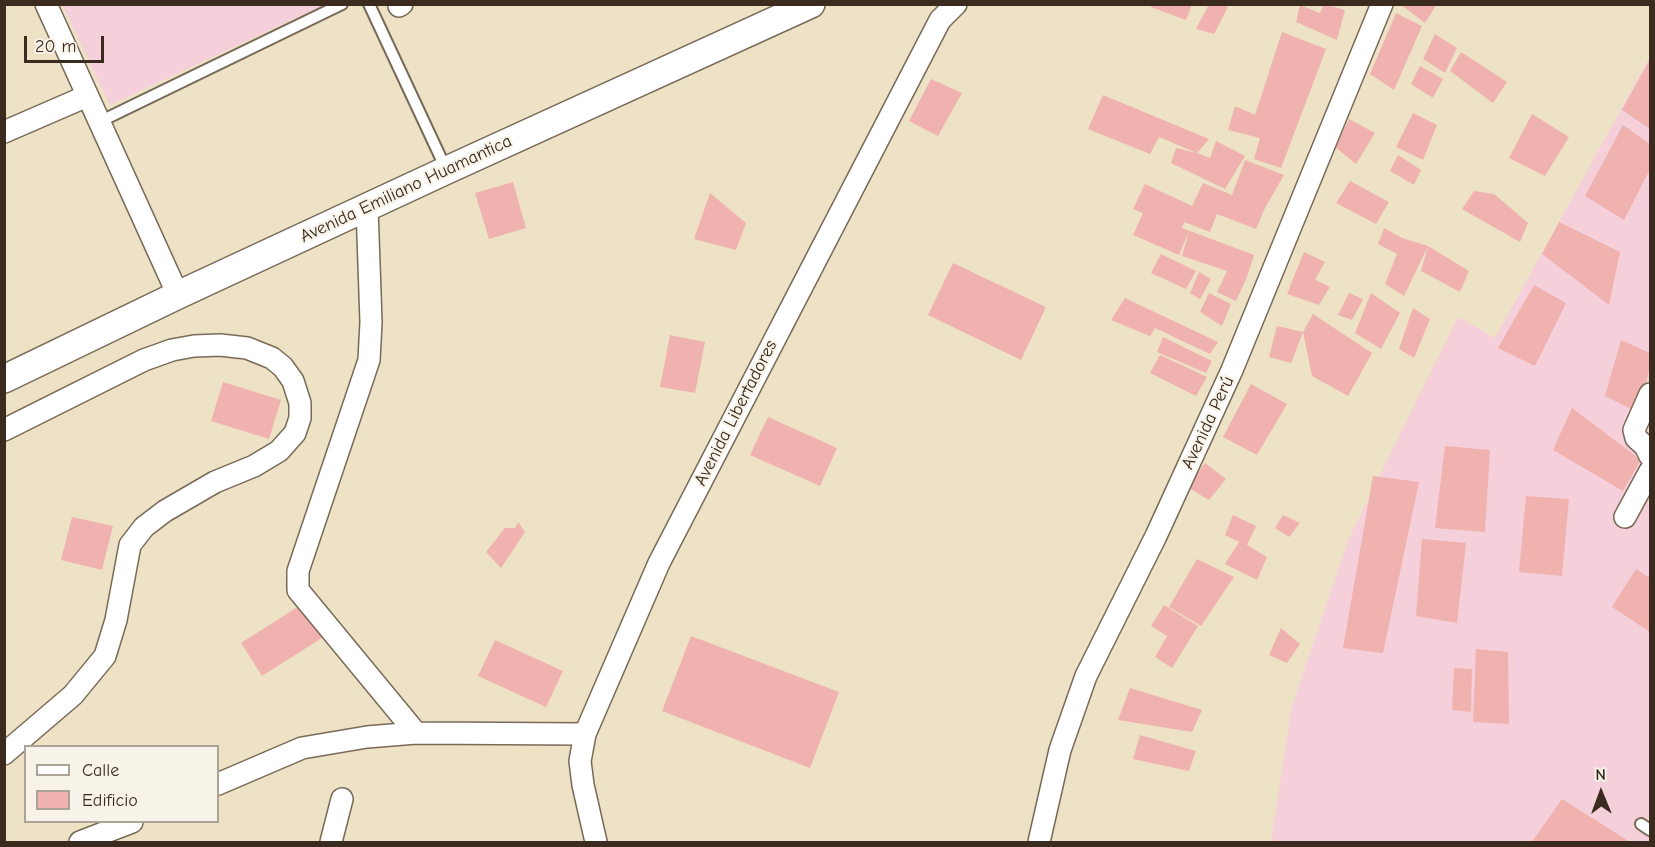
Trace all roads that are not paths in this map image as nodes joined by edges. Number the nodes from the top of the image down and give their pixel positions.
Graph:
1 (45, 4) edge
2 (342, 4) edge
3 (369, 4) edge
4 (811, 4) edge
5 (956, 4) edge
6 (1382, 4) edge
7 (87, 96) junction
8 (99, 122) junction
9 (4, 132) edge
10 (447, 170) junction
11 (367, 207) junction
12 (178, 295) junction
13 (4, 380) edge
14 (1650, 394) edge
15 (4, 430) edge
16 (1650, 456) edge
17 (1650, 471) edge
18 (1625, 517) dead end
19 (416, 733) junction
20 (585, 734) junction
21 (4, 754) edge
22 (219, 784) edge
23 (342, 800) dead end
24 (130, 823) edge
25 (80, 843) edge
26 (331, 843) edge
27 (596, 843) edge
28 (1039, 843) edge

1 - 7 street
2 - 8 lane
3 - 10 lane
4 - 10 street, Avenida Emiliano Huamantica
5 - 20 street, Avenida Libertadores
6 - 28 street, Avenida Perú
7 - 8 street
7 - 9 street
8 - 12 street
10 - 11 street, Avenida Emiliano Huamantica
11 - 12 street, Avenida Emiliano Huamantica
11 - 19 street
12 - 13 street, Avenida Emiliano Huamantica
14 - 16 street
15 - 21 street
17 - 18 street
19 - 20 street
19 - 22 street
20 - 27 street, Avenida Libertadores
23 - 26 street
24 - 25 street

